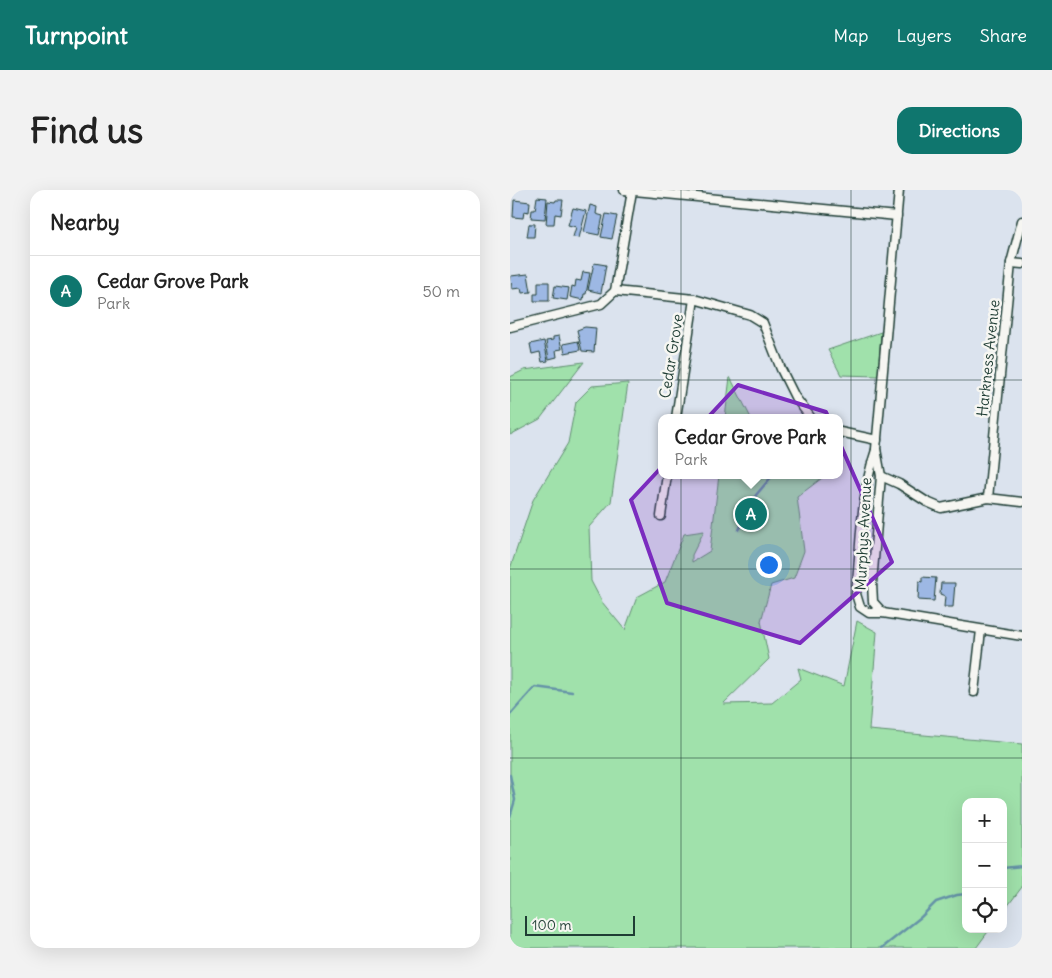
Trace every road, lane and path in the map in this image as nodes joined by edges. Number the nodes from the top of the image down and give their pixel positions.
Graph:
1 (624, 190) edge
2 (899, 190) edge
3 (632, 191) edge
4 (897, 216) junction
5 (1022, 221) edge
6 (1011, 263) junction
7 (1022, 264) edge
8 (615, 291) junction
9 (694, 299) junction
10 (510, 328) edge
11 (677, 414) edge
12 (808, 414) edge
13 (843, 433) edge
14 (877, 440) junction
15 (876, 449) junction
16 (881, 476) junction
17 (666, 479) edge
18 (988, 498) junction
19 (1022, 502) edge
20 (661, 516) dead end
21 (882, 613) junction
22 (980, 630) junction
23 (1022, 636) edge
24 (974, 692) dead end

1 - 3 street
2 - 4 street, Murphys Avenue
3 - 4 street
3 - 8 street
4 - 14 street, Murphys Avenue
5 - 6 street, Harkness Avenue
6 - 7 street
6 - 18 street, Harkness Avenue
8 - 9 street
8 - 10 street
9 - 11 street, Cedar Grove
9 - 12 street
13 - 14 street
14 - 15 street, Murphys Avenue
15 - 16 street, Murphys Avenue
15 - 21 street, Murphys Avenue
16 - 18 street
16 - 21 street, Murphys Avenue
17 - 20 street
18 - 19 street
21 - 22 street
22 - 23 street
22 - 24 street

